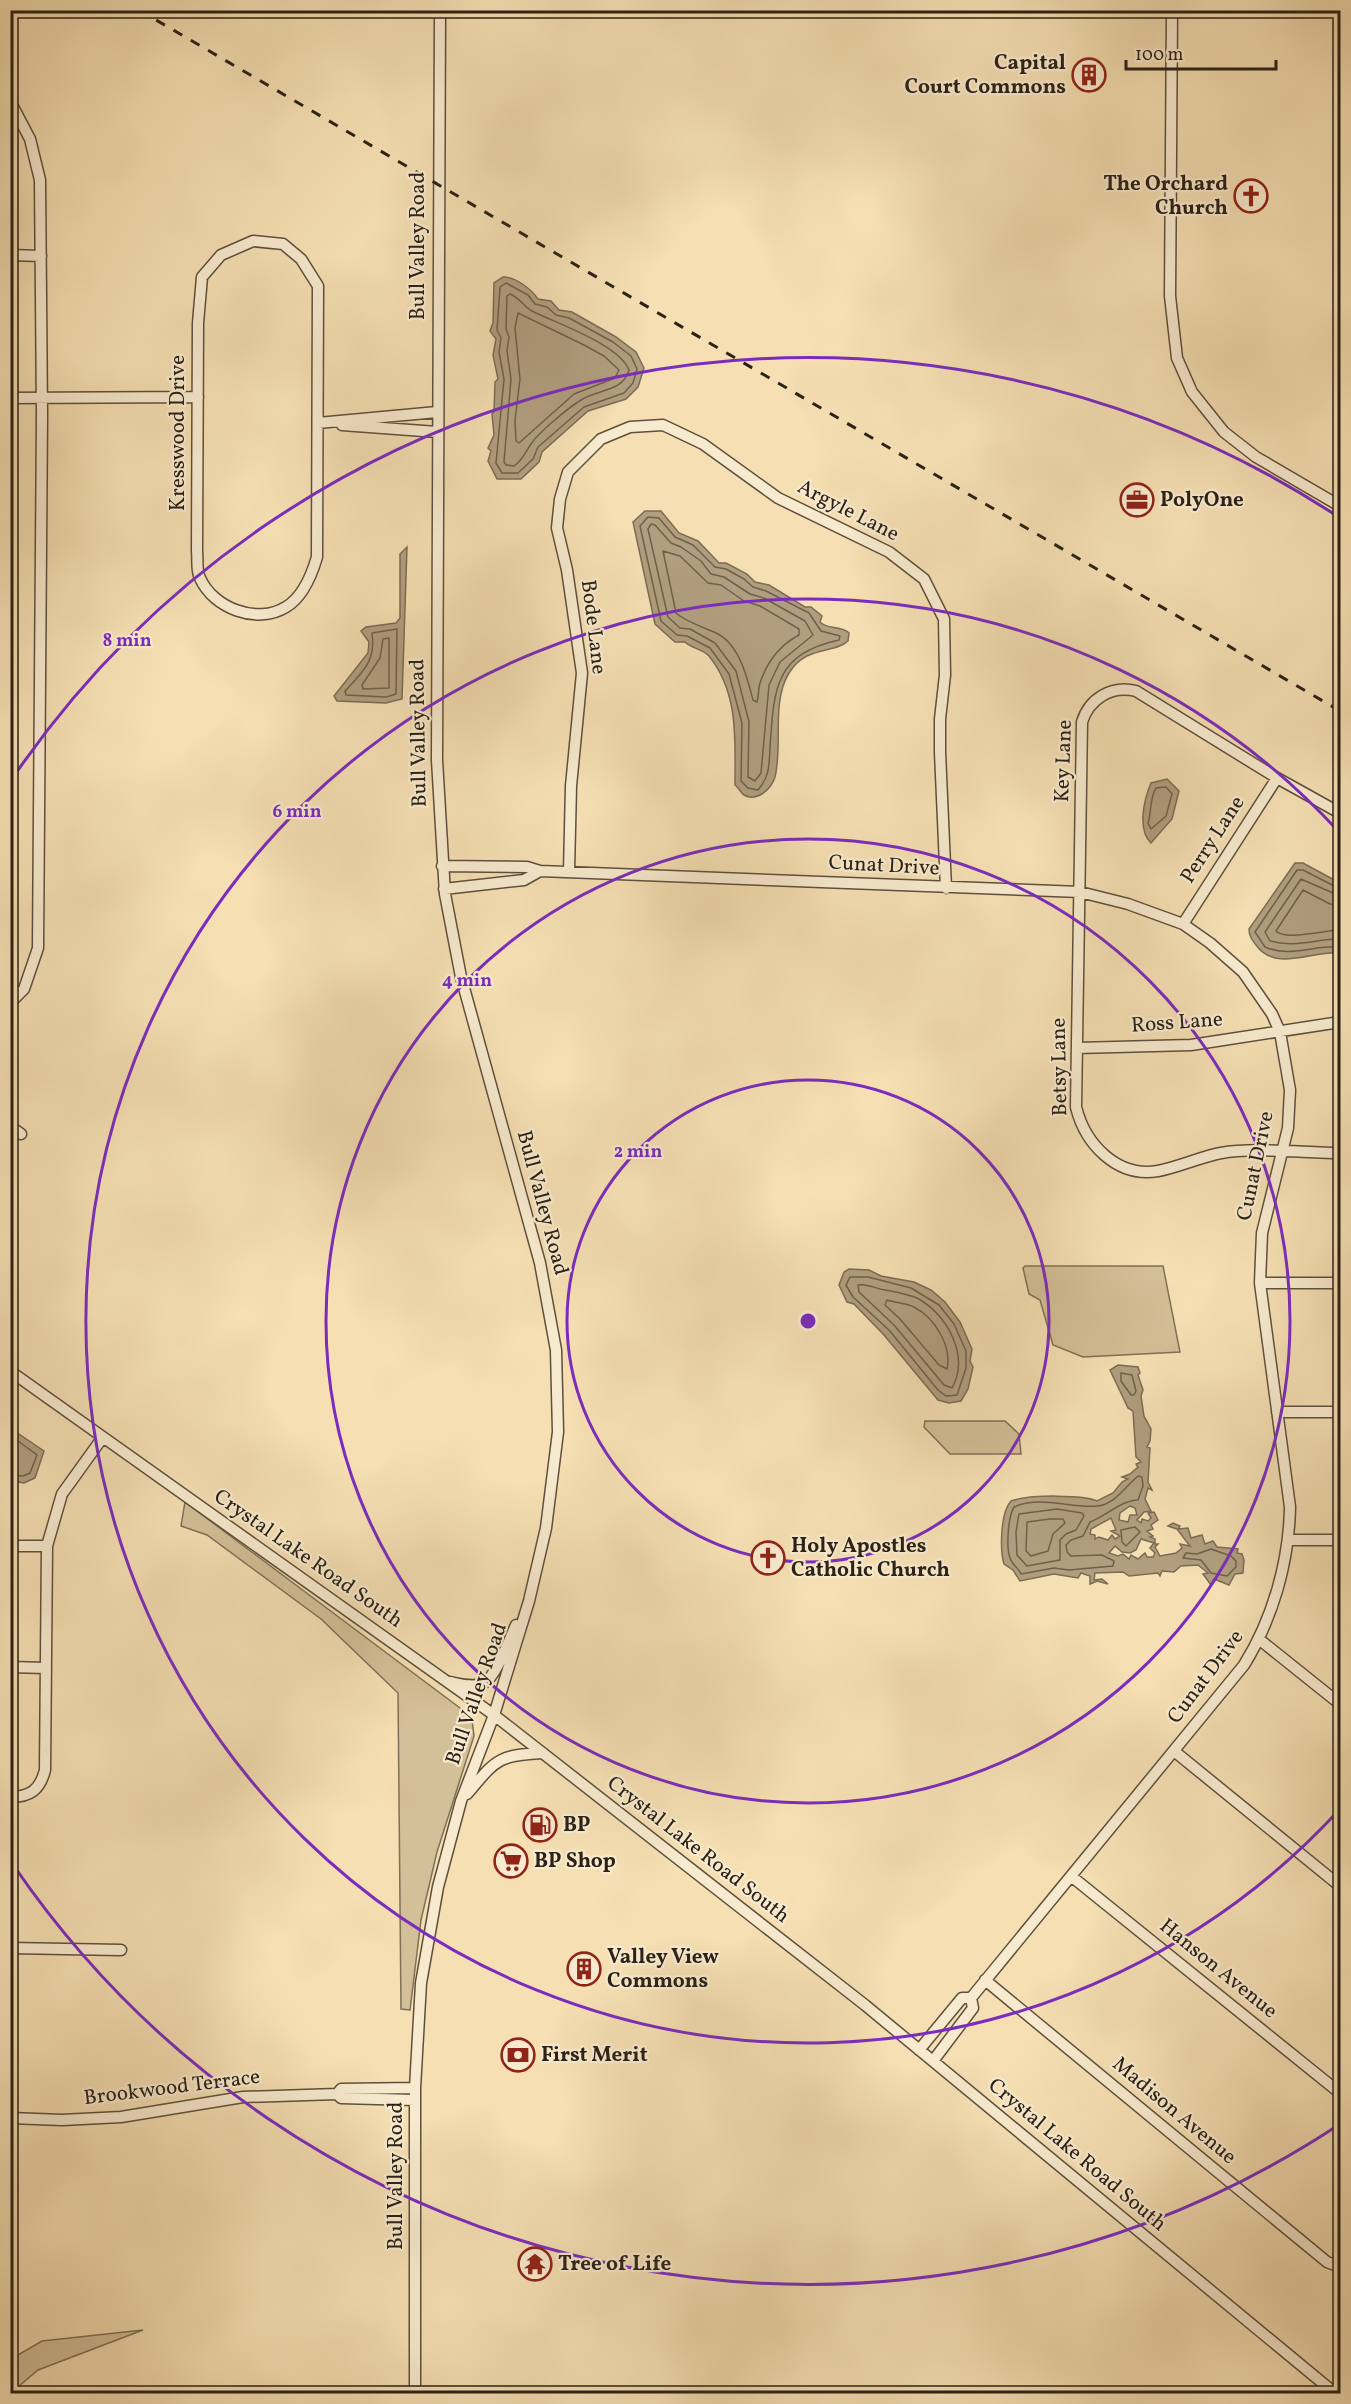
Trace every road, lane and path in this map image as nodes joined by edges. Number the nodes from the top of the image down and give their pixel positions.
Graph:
1 (440, 10) edge
2 (1173, 10) edge
3 (10, 101) edge
4 (10, 255) edge
5 (41, 256) junction
6 (198, 397) junction
7 (10, 398) edge
8 (42, 398) junction
9 (437, 412) junction
10 (318, 423) junction
11 (436, 432) junction
12 (601, 439) joint
13 (1341, 506) edge
14 (1277, 778) junction
15 (1341, 813) edge
16 (442, 866) junction
17 (540, 871) junction
18 (569, 871) junction
19 (946, 888) junction
20 (444, 889) junction
21 (1080, 892) junction
22 (1183, 924) junction
23 (10, 1003) edge
24 (1341, 1022) edge
25 (1280, 1032) junction
26 (1077, 1048) junction
27 (10, 1126) edge
28 (21, 1134) dead end
29 (1282, 1153) junction
30 (1341, 1153) edge
31 (1260, 1283) junction
32 (1341, 1283) edge
33 (10, 1371) edge
34 (1277, 1412) junction
35 (1341, 1412) edge
36 (103, 1437) junction
37 (1290, 1540) junction
38 (1341, 1540) edge
39 (10, 1546) edge
40 (47, 1546) junction
41 (529, 1600) junction
42 (1260, 1640) junction
43 (10, 1667) edge
44 (46, 1668) junction
45 (446, 1681) junction
46 (1341, 1704) edge
47 (494, 1715) junction
48 (1174, 1751) junction
49 (543, 1753) junction
50 (10, 1797) edge
51 (461, 1801) junction
52 (1071, 1875) junction
53 (1341, 1886) edge
54 (10, 1948) edge
55 (121, 1950) dead end
56 (985, 1980) junction
57 (971, 1998) junction
58 (919, 2050) junction
59 (933, 2061) junction
60 (415, 2088) junction
61 (1341, 2093) edge
62 (337, 2094) junction
63 (416, 2100) junction
64 (10, 2118) edge
65 (1341, 2267) edge
66 (415, 2394) edge
67 (1336, 2394) edge

1 - 9 street, Bull Valley Road
2 - 13 street
3 - 5 street
4 - 5 street
5 - 8 street
6 - 8 street
6 - 10 street, Kresswood Drive
6 - 10 street, Kresswood Drive
7 - 8 street
8 - 23 street
9 - 10 street
9 - 11 street, Bull Valley Road
10 - 11 street
11 - 16 street, Bull Valley Road
12 - 18 street, Bode Lane
12 - 19 street, Argyle Lane
14 - 15 street, Key Lane
14 - 21 street, Key Lane
14 - 22 street, Perry Lane
16 - 17 street, Cunat Drive
16 - 20 street, Bull Valley Road
17 - 18 street, Cunat Drive
17 - 20 street, Cunat Drive
18 - 19 street, Cunat Drive
19 - 21 street, Cunat Drive
20 - 41 street, Bull Valley Road
21 - 22 street, Cunat Drive
21 - 26 street, Betsy Lane
22 - 25 street, Cunat Drive
24 - 25 street, Ross Lane
25 - 26 street, Ross Lane
25 - 29 street, Cunat Drive
26 - 29 street, Betsy Lane
27 - 28 street
29 - 30 street, Betsy Lane
29 - 31 street, Cunat Drive
31 - 32 street
31 - 34 street, Cunat Drive
33 - 36 street, Crystal Lake Road South
34 - 35 street
34 - 37 street, Cunat Drive
36 - 40 street
36 - 45 street, Crystal Lake Road South
37 - 38 street
37 - 42 street, Cunat Drive
39 - 40 street
40 - 44 street
41 - 45 street
41 - 47 street, Bull Valley Road
42 - 46 street
42 - 48 street, Cunat Drive
43 - 44 street
44 - 50 street
45 - 47 street, Crystal Lake Road South
47 - 49 street, Crystal Lake Road South
47 - 51 street, Bull Valley Road
48 - 52 street, Cunat Drive
48 - 53 street
49 - 51 street
49 - 58 street, Crystal Lake Road South
51 - 60 street, Bull Valley Road
52 - 56 street, Cunat Drive
52 - 61 street, Hanson Avenue
54 - 55 street
56 - 57 street, Cunat Drive
56 - 65 street, Madison Avenue
57 - 58 street, Cunat Drive
57 - 59 street, Cunat Drive
58 - 59 street, Crystal Lake Road South
59 - 67 street, Crystal Lake Road South
60 - 62 street, Brookwood Terrace
60 - 63 street, Bull Valley Road
62 - 63 street, Brookwood Terrace
62 - 64 street, Brookwood Terrace
63 - 66 street, Bull Valley Road

